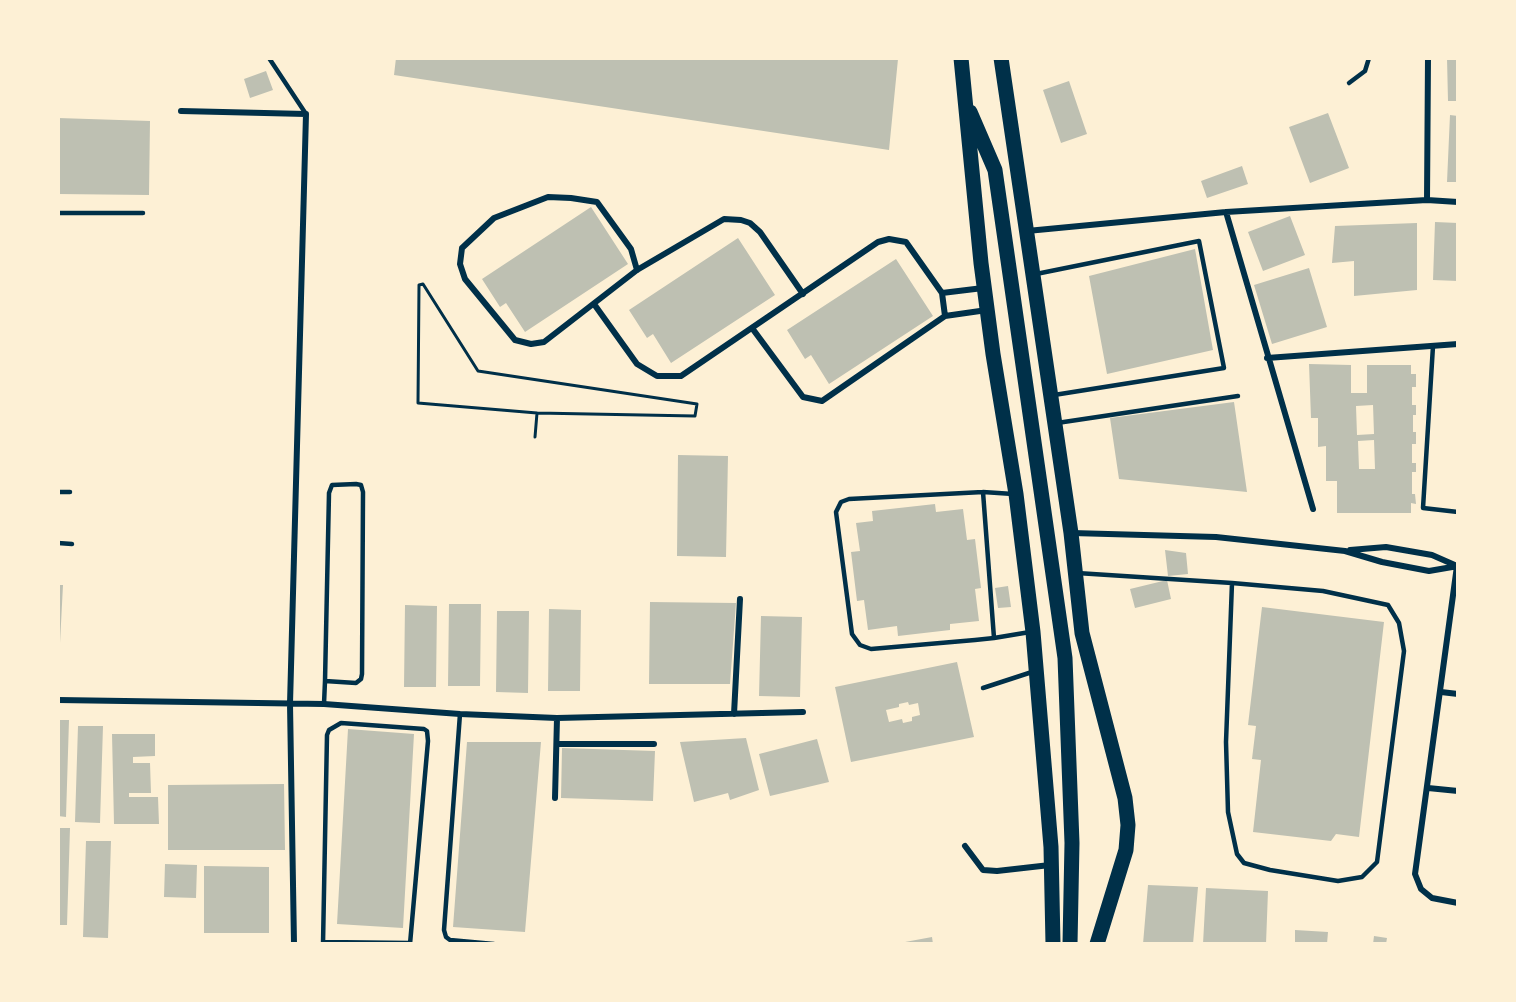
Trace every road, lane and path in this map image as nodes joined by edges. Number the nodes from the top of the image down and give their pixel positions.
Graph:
1 (268, 58) edge
2 (961, 58) edge
3 (1001, 58) edge
4 (1369, 58) edge
5 (1428, 58) edge
6 (1349, 83) dead end
7 (965, 98) junction
8 (182, 111) dead end
9 (306, 114) junction
10 (1427, 200) junction
11 (1458, 202) edge
12 (1226, 212) junction
13 (58, 213) edge
14 (143, 213) dead end
15 (1027, 231) junction
16 (637, 270) junction
17 (1033, 274) junction
18 (978, 289) junction
19 (942, 293) junction
20 (803, 294) junction
21 (594, 304) junction
22 (981, 310) junction
23 (945, 316) junction
24 (752, 328) junction
25 (1458, 344) edge
26 (1433, 345) junction
27 (1267, 358) junction
28 (1051, 396) junction
29 (1238, 396) dead end
30 (537, 413) junction
31 (1055, 423) junction
32 (535, 437) dead end
33 (58, 492) edge
34 (70, 492) dead end
35 (982, 492) junction
36 (1016, 494) junction
37 (1313, 509) dead end
38 (1458, 512) edge
39 (1071, 533) junction
40 (58, 543) edge
41 (72, 544) dead end
42 (1345, 551) junction
43 (1458, 566) edge
44 (1074, 573) junction
45 (1232, 583) junction
46 (740, 599) dead end
47 (1033, 632) junction
48 (994, 638) junction
49 (1036, 671) junction
50 (325, 681) junction
51 (983, 688) dead end
52 (1441, 692) junction
53 (1458, 694) edge
54 (58, 700) edge
55 (290, 704) junction
56 (324, 704) junction
57 (803, 712) dead end
58 (460, 714) junction
59 (734, 714) junction
60 (557, 718) junction
61 (556, 744) junction
62 (654, 744) dead end
63 (1428, 788) junction
64 (1458, 791) edge
65 (555, 798) dead end
66 (965, 846) dead end
67 (1051, 865) junction
68 (1458, 903) edge
69 (1052, 916) junction
70 (446, 937) junction
71 (323, 943) edge
72 (410, 943) edge
73 (294, 944) edge
74 (445, 944) edge
75 (494, 944) edge
76 (1046, 944) edge
77 (1053, 944) edge
78 (1070, 944) edge
79 (1097, 944) edge

1 - 9 lane
2 - 7 main road
3 - 15 main road
4 - 6 lane
5 - 10 street
7 - 18 main road
7 - 78 main road
8 - 9 street
9 - 55 street
10 - 11 street
10 - 12 street
12 - 15 street
12 - 27 street
13 - 14 lane
15 - 17 main road
16 - 20 street
16 - 21 street
16 - 21 street
17 - 28 main road
17 - 28 lane
18 - 19 street
18 - 22 main road
19 - 20 street
19 - 23 street
20 - 24 street
21 - 24 street
22 - 23 street
22 - 36 main road
23 - 24 street
25 - 26 street
26 - 27 street
26 - 38 lane
27 - 37 street
28 - 31 main road
29 - 31 lane
30 - 30 path
30 - 32 path
31 - 39 main road
33 - 34 lane
35 - 36 lane
35 - 48 lane
35 - 48 lane
36 - 47 main road
39 - 42 street
39 - 44 main road
40 - 41 lane
42 - 43 street
42 - 43 street
43 - 52 street
44 - 45 lane
44 - 79 main road
45 - 45 lane
46 - 59 street
47 - 48 lane
47 - 49 main road
49 - 51 lane
49 - 67 main road
50 - 50 lane
50 - 56 lane
52 - 53 street
52 - 63 street
54 - 55 street
55 - 56 street
55 - 73 street
56 - 58 street
57 - 59 street
58 - 60 street
58 - 70 lane
59 - 60 street
60 - 61 street
61 - 62 street
61 - 65 street
63 - 64 street
63 - 68 street
66 - 67 street
67 - 69 main road
69 - 76 main road
69 - 77 main road
70 - 74 lane
70 - 75 lane
71 - 72 lane
71 - 72 lane

